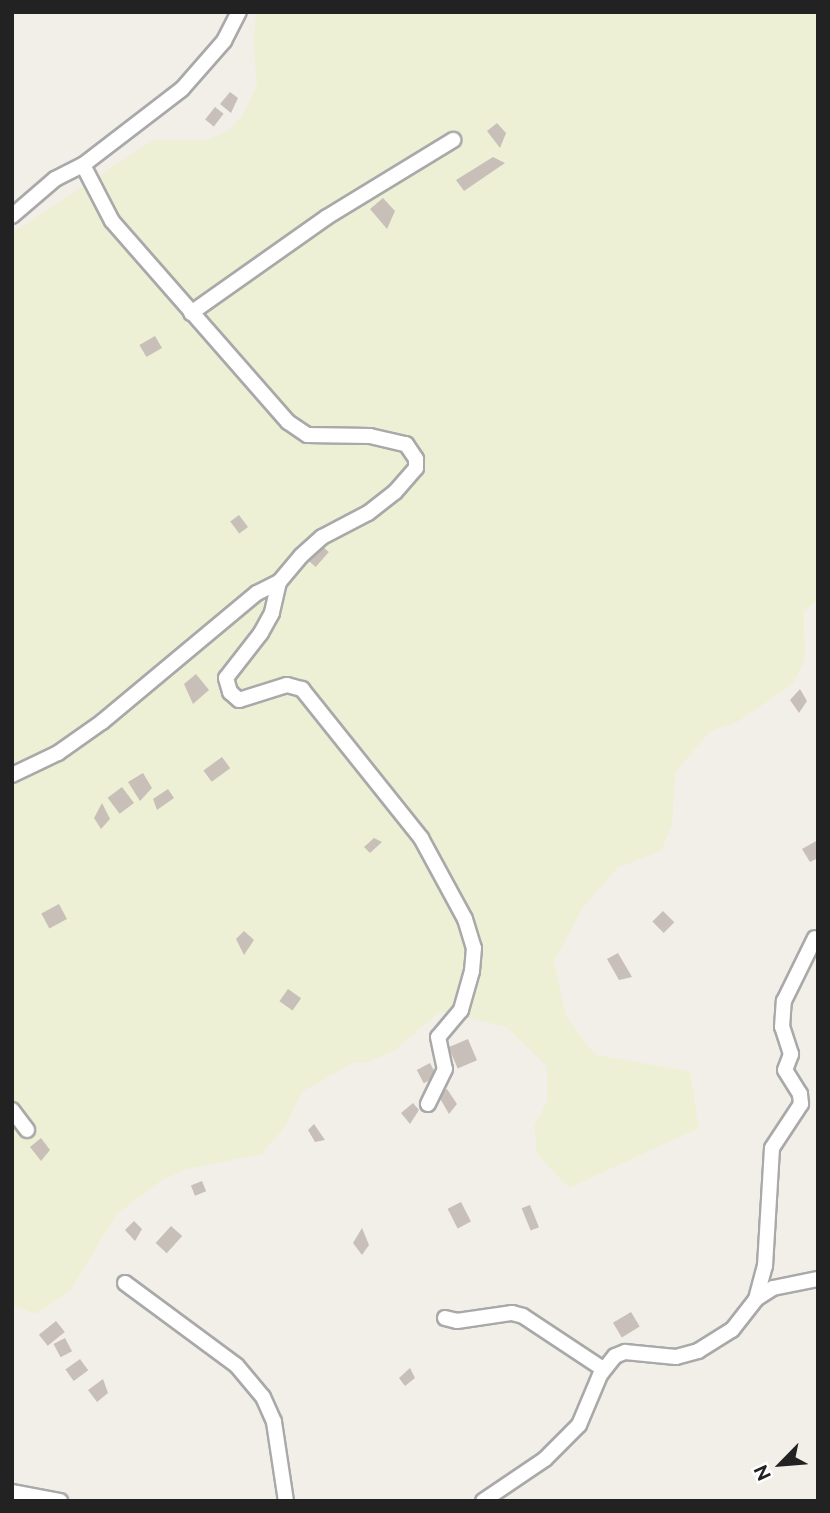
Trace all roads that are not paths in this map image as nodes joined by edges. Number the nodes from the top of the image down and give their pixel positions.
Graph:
1 (239, 12) edge
2 (453, 140) dead end
3 (83, 165) junction
4 (12, 216) edge
5 (191, 313) junction
6 (279, 582) junction
7 (12, 775) edge
8 (815, 938) dead end
9 (428, 1104) dead end
10 (12, 1111) edge
11 (27, 1129) dead end
12 (818, 1279) edge
13 (125, 1283) dead end
14 (756, 1299) junction
15 (445, 1318) dead end
16 (603, 1369) junction
17 (12, 1492) edge
18 (60, 1501) edge
19 (286, 1501) edge
20 (483, 1501) edge

1 - 3 street
2 - 5 street
3 - 4 street
3 - 5 street
5 - 6 street
6 - 7 street
6 - 9 street
8 - 14 street
10 - 11 street
12 - 14 street
13 - 19 street
14 - 16 street
15 - 16 street
16 - 20 street
17 - 18 street

